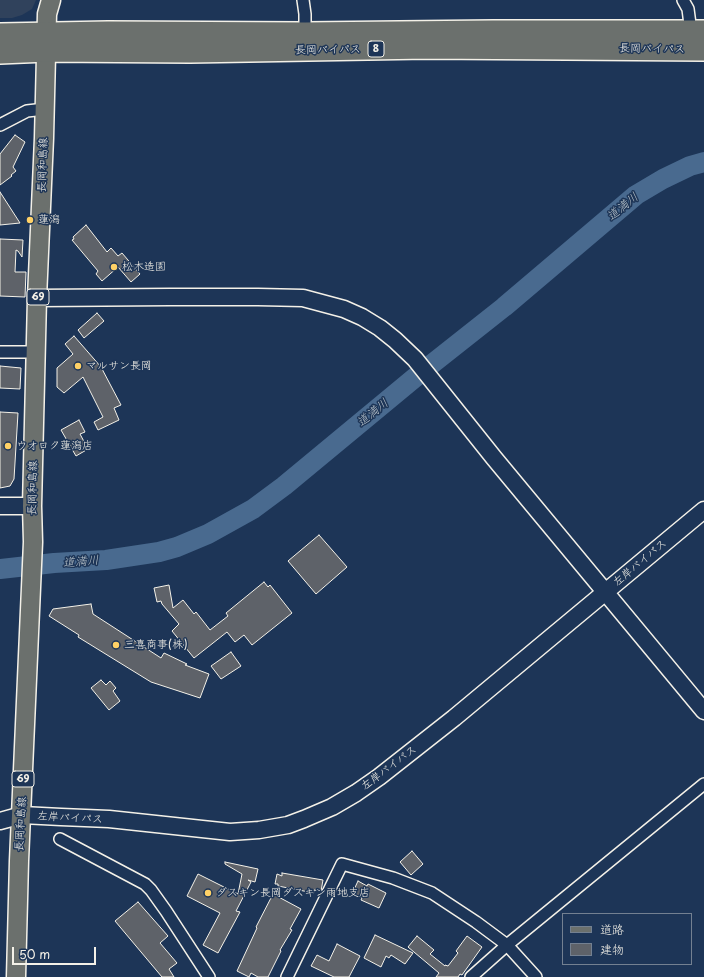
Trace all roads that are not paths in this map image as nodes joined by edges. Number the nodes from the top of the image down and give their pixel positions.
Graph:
1 (51, 0) edge
2 (302, 0) edge
3 (683, 0) edge
4 (697, 32) edge
5 (305, 33) junction
6 (0, 34) edge
7 (48, 42) junction
8 (704, 50) edge
9 (0, 53) edge
10 (45, 109) junction
11 (0, 125) edge
12 (37, 298) junction
13 (0, 352) edge
14 (36, 352) junction
15 (0, 506) edge
16 (32, 506) junction
17 (704, 510) edge
18 (606, 592) junction
19 (704, 711) edge
20 (704, 784) edge
21 (22, 815) junction
22 (0, 821) edge
23 (60, 839) dead end
24 (507, 945) junction
25 (16, 977) edge
26 (209, 977) edge
27 (287, 977) edge
28 (471, 977) edge
29 (536, 977) edge

1 - 7 main road, 長岡和島線 / 69
2 - 5 street
3 - 4 street
4 - 5 highway, 長岡バイパス / 8
5 - 7 highway, 長岡バイパス / 8
6 - 7 highway, 長岡バイパス / 8
7 - 8 highway, 長岡バイパス / 8
7 - 9 highway, 長岡バイパス / 8
7 - 10 main road, 長岡和島線 / 69
10 - 11 street
10 - 12 main road, 長岡和島線 / 69
12 - 14 main road, 長岡和島線 / 69
12 - 18 street
13 - 14 street
14 - 16 main road, 長岡和島線 / 69
15 - 16 street
16 - 21 main road, 長岡和島線 / 69
17 - 18 street, 左岸バイパス
18 - 19 street
18 - 21 street, 左岸バイパス
20 - 24 street
21 - 22 street, 左岸バイパス
21 - 25 main road, 長岡和島線 / 69
23 - 26 street
24 - 27 street
24 - 28 street
24 - 29 street

